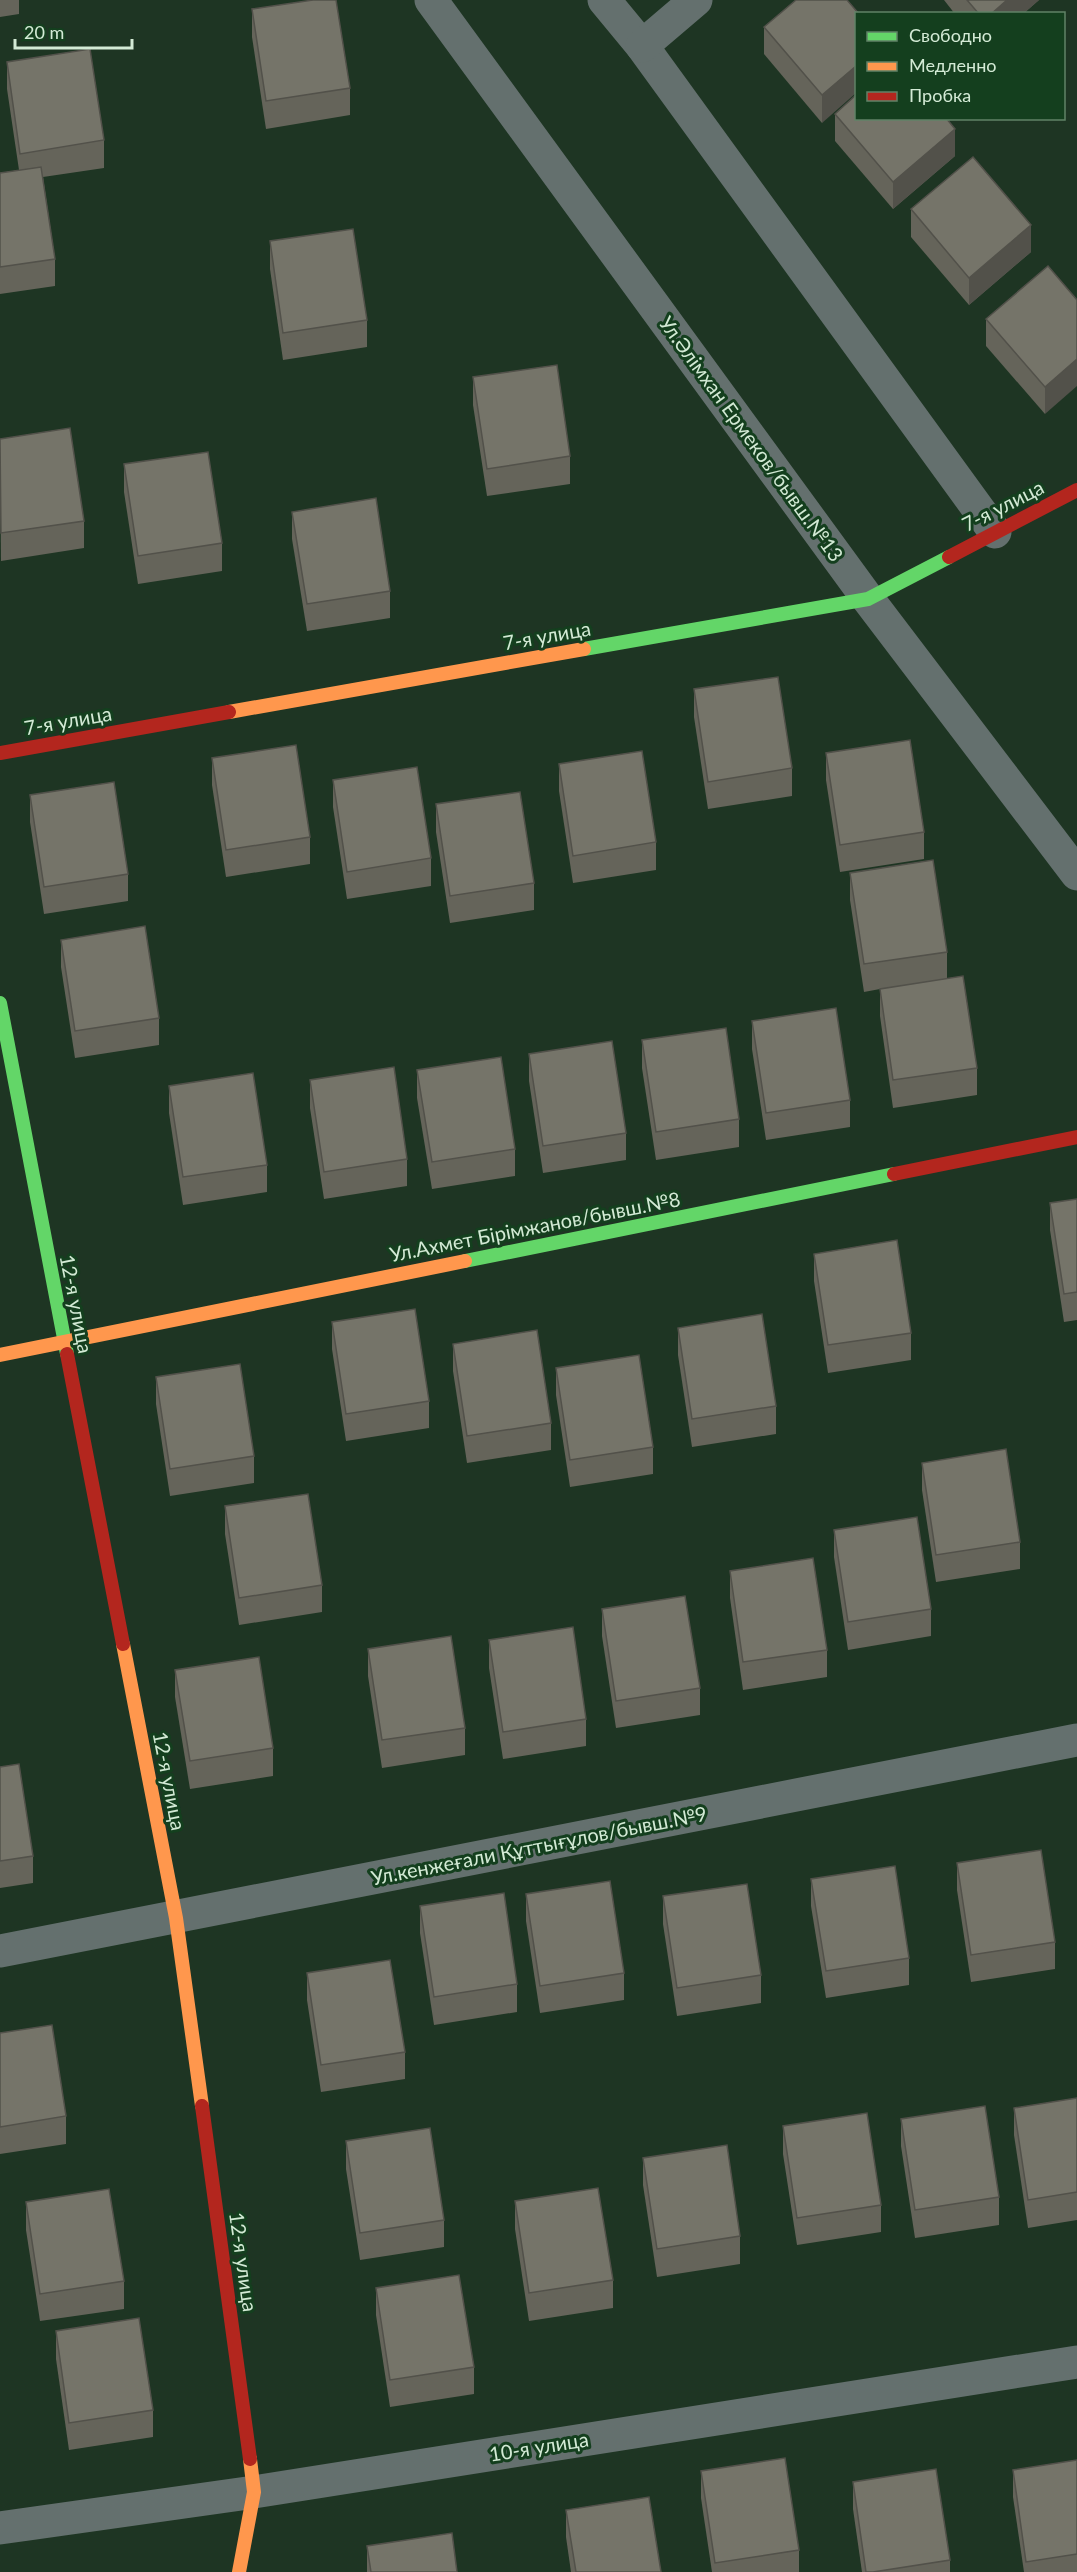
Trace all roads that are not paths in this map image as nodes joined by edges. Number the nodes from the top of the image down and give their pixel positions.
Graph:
1 (431, 0) edge
2 (604, 0) edge
3 (696, 0) edge
4 (642, 46) junction
5 (1077, 490) edge
6 (995, 532) junction
7 (868, 599) junction
8 (0, 753) edge
9 (1077, 873) edge
10 (0, 1003) edge
11 (1077, 1137) edge
12 (64, 1343) junction
13 (0, 1355) edge
14 (1077, 1740) edge
15 (176, 1918) junction
16 (0, 1951) edge
17 (1077, 2362) edge
18 (254, 2492) junction
19 (0, 2528) edge
20 (238, 2572) edge

1 - 7 street, Ул.Әлімхан Ермеков/бывш.№13
2 - 4 street
3 - 4 street
4 - 6 street
5 - 6 street, 7-я улица
6 - 7 street, 7-я улица
7 - 8 street, 7-я улица
7 - 9 street, Ул.Әлімхан Ермеков/бывш.№13
10 - 12 street, 12-я улица
11 - 12 street, Ул.Ахмет Бірімжанов/бывш.№8
12 - 13 street, Ул.Ахмет Бірімжанов/бывш.№8
12 - 15 street, 12-я улица
14 - 15 street, Ул.кенжеғали Құттығұлов/бывш.№9
15 - 16 street, Ул.кенжеғали Құттығұлов/бывш.№9
15 - 18 street, 12-я улица
17 - 18 street, 10-я улица
18 - 19 street, 10-я улица
18 - 20 street, 12-я улица

